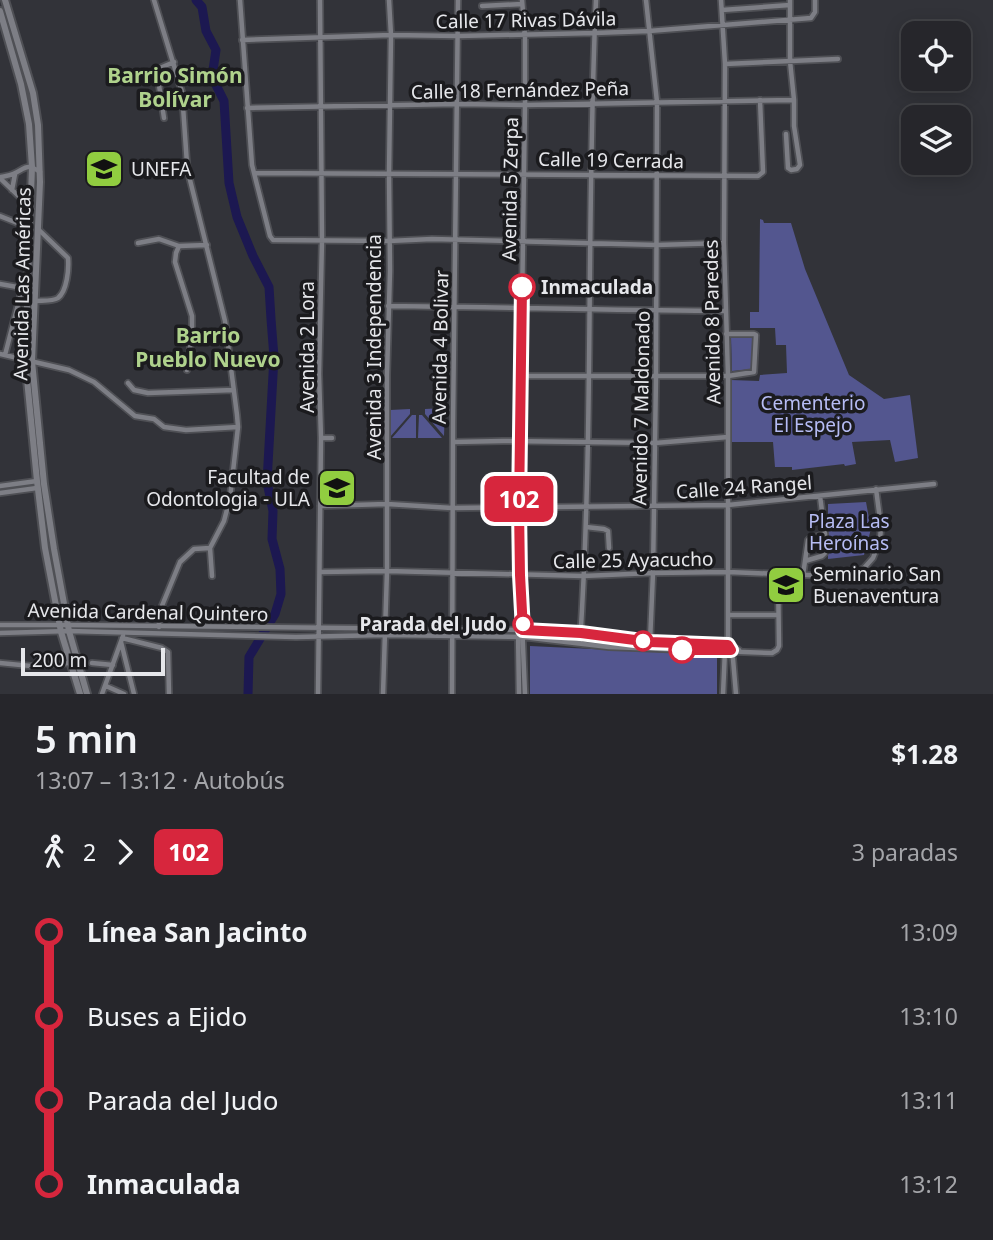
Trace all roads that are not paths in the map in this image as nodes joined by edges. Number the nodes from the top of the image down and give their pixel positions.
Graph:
1 (5, 0) edge
2 (153, 0) edge
3 (240, 0) edge
4 (320, 0) edge
5 (389, 0) edge
6 (458, 0) edge
7 (596, 0) edge
8 (646, 0) edge
9 (721, 0) edge
10 (815, 0) edge
11 (522, 2) edge
12 (790, 2) edge
13 (482, 6) dead end
14 (722, 10) junction
15 (0, 11) edge
16 (790, 19) junction
17 (723, 24) junction
18 (649, 31) junction
19 (595, 33) junction
20 (391, 35) junction
21 (458, 36) junction
22 (525, 36) junction
23 (321, 38) junction
24 (242, 40) junction
25 (838, 59) dead end
26 (790, 61) junction
27 (174, 62) junction
28 (725, 64) junction
29 (724, 100) junction
30 (760, 100) junction
31 (794, 100) junction
32 (657, 102) junction
33 (457, 104) junction
34 (592, 104) junction
35 (390, 105) junction
36 (525, 105) junction
37 (321, 106) junction
38 (247, 108) junction
39 (164, 118) dead end
40 (786, 134) dead end
41 (32, 167) junction
42 (40, 172) junction
43 (321, 172) junction
44 (254, 173) junction
45 (524, 173) junction
46 (15, 174) junction
47 (389, 174) junction
48 (457, 174) junction
49 (592, 175) junction
50 (657, 175) junction
51 (724, 175) junction
52 (12, 190) junction
53 (30, 208) junction
54 (38, 209) junction
55 (0, 216) edge
56 (33, 228) junction
57 (321, 240) junction
58 (456, 240) junction
59 (389, 241) junction
60 (138, 243) dead end
61 (523, 243) junction
62 (589, 243) junction
63 (724, 243) junction
64 (207, 244) junction
65 (656, 245) junction
66 (179, 246) junction
67 (0, 284) edge
68 (28, 289) junction
69 (34, 301) junction
70 (388, 306) junction
71 (454, 307) junction
72 (522, 307) junction
73 (589, 308) junction
74 (656, 311) junction
75 (725, 311) junction
76 (726, 334) junction
77 (3, 354) edge
78 (28, 360) junction
79 (187, 370) dead end
80 (522, 376) junction
81 (590, 376) junction
82 (656, 376) junction
83 (728, 376) junction
84 (128, 383) dead end
85 (234, 390) junction
86 (238, 427) junction
87 (728, 437) junction
88 (321, 438) junction
89 (331, 438) dead end
90 (588, 441) junction
91 (453, 442) junction
92 (520, 442) junction
93 (655, 443) junction
94 (37, 484) junction
95 (934, 484) dead end
96 (0, 486) edge
97 (876, 489) junction
98 (0, 492) edge
99 (820, 496) junction
100 (387, 505) junction
101 (728, 505) junction
102 (320, 506) junction
103 (654, 506) junction
104 (587, 507) junction
105 (452, 508) junction
106 (519, 508) junction
107 (586, 527) junction
108 (825, 534) junction
109 (211, 548) junction
110 (609, 548) dead end
111 (805, 561) junction
112 (387, 571) junction
113 (320, 572) junction
114 (452, 572) junction
115 (728, 572) junction
116 (653, 573) junction
117 (778, 574) junction
118 (520, 575) junction
119 (803, 575) junction
120 (212, 576) dead end
121 (583, 576) junction
122 (728, 615) junction
123 (778, 615) junction
124 (0, 625) edge
125 (159, 627) junction
126 (64, 628) junction
127 (319, 629) junction
128 (386, 629) junction
129 (453, 629) junction
130 (521, 630) junction
131 (0, 633) edge
132 (581, 633) junction
133 (385, 635) junction
134 (318, 636) junction
135 (453, 636) junction
136 (521, 636) junction
137 (122, 637) junction
138 (650, 642) junction
139 (580, 643) junction
140 (728, 645) junction
141 (650, 649) junction
142 (728, 650) junction
143 (742, 651) junction
144 (0, 663) edge
145 (69, 663) junction
146 (92, 663) dead end
147 (113, 665) junction
148 (106, 686) junction
149 (80, 694) edge
150 (87, 694) edge
151 (102, 694) edge
152 (124, 694) edge
153 (134, 694) edge
154 (169, 694) edge
155 (318, 694) edge
156 (383, 694) edge
157 (452, 694) edge
158 (519, 694) edge
159 (525, 694) edge
160 (723, 694) edge
161 (736, 694) edge

1 - 42 street, Avenida Las Américas
2 - 27 street
3 - 24 street
4 - 23 street, Avenida 2 Lora
5 - 20 street, Avenida 3 Independencia
6 - 21 street, Avenida 4 Bolivar
7 - 19 street
8 - 18 street, Avenido 7 Maldonado
9 - 14 street, Avenido 8 Paredes
10 - 16 street, Calle 17 Rivas Dávila
11 - 13 street
11 - 22 street, Avenida 5 Zerpa
12 - 14 street
12 - 16 street
14 - 17 street, Avenido 8 Paredes
15 - 41 street, Avenida Las Américas
16 - 17 street, Calle 17 Rivas Dávila
16 - 26 street
17 - 18 street, Calle 17 Rivas Dávila
17 - 28 street, Avenido 8 Paredes
18 - 19 street, Calle 17 Rivas Dávila
18 - 32 street, Avenido 7 Maldonado
19 - 22 street, Calle 17 Rivas Dávila
19 - 34 street
20 - 21 street, Calle 17 Rivas Dávila
20 - 23 street, Calle 17 Rivas Dávila
20 - 35 street, Avenida 3 Independencia
21 - 22 street, Calle 17 Rivas Dávila
21 - 33 street, Avenida 4 Bolivar
22 - 36 street, Avenida 5 Zerpa
23 - 24 street, Calle 17 Rivas Dávila
23 - 37 street, Avenida 2 Lora
24 - 38 street
25 - 26 street
26 - 28 street
26 - 31 street
27 - 39 street
27 - 64 street
28 - 29 street, Avenido 8 Paredes
29 - 30 street, Calle 18 Fernández Peña
29 - 32 street, Calle 18 Fernández Peña
29 - 51 street, Avenido 8 Paredes
30 - 31 street, Calle 18 Fernández Peña
30 - 51 street, Calle 19 Cerrada
31 - 40 street
32 - 34 street, Calle 18 Fernández Peña
32 - 50 street, Avenido 7 Maldonado
33 - 35 street, Calle 18 Fernández Peña
33 - 36 street, Calle 18 Fernández Peña
33 - 48 street, Avenida 4 Bolivar
34 - 36 street, Calle 18 Fernández Peña
34 - 49 street
35 - 37 street, Calle 18 Fernández Peña
35 - 47 street, Avenida 3 Independencia
36 - 45 street, Avenida 5 Zerpa
37 - 38 street, Calle 18 Fernández Peña
37 - 43 street, Avenida 2 Lora
38 - 44 street
41 - 42 street
41 - 46 street
41 - 53 street, Avenida Las Américas
42 - 54 street, Avenida Las Américas
43 - 44 street, Calle 19 Cerrada
43 - 47 street, Calle 19 Cerrada
43 - 57 street, Avenida 2 Lora
44 - 57 street
45 - 48 street, Calle 19 Cerrada
45 - 49 street, Calle 19 Cerrada
45 - 61 street, Avenida 5 Zerpa
46 - 52 street
46 - 52 street
47 - 48 street, Calle 19 Cerrada
47 - 59 street, Avenida 3 Independencia
48 - 58 street, Avenida 4 Bolivar
49 - 50 street, Calle 19 Cerrada
49 - 62 street
50 - 51 street, Calle 19 Cerrada
50 - 65 street, Avenido 7 Maldonado
51 - 63 street, Avenido 8 Paredes
52 - 53 street
53 - 54 street
53 - 56 street, Avenida Las Américas
54 - 56 street, Avenida Las Américas
55 - 56 street
56 - 68 street, Avenida Las Américas
56 - 69 street
57 - 59 street
57 - 88 street, Avenida 2 Lora
58 - 59 street
58 - 61 street
58 - 71 street, Avenida 4 Bolivar
59 - 70 street, Avenida 3 Independencia
60 - 66 street
61 - 62 street
61 - 72 street, Avenida 5 Zerpa
62 - 65 street
62 - 73 street
63 - 65 street
63 - 75 street, Avenido 8 Paredes
64 - 66 street
64 - 85 street
65 - 74 street, Avenido 7 Maldonado
66 - 79 street
67 - 68 street
68 - 69 street, Avenida Las Américas
68 - 77 street
68 - 78 street, Avenida Las Américas
69 - 78 street, Avenida Las Américas
70 - 71 street
70 - 100 street, Avenida 3 Independencia
71 - 72 street
71 - 91 street, Avenida 4 Bolivar
72 - 73 street
72 - 80 street, Avenida 5 Zerpa
73 - 74 street
73 - 81 street
74 - 75 street
74 - 82 street, Avenido 7 Maldonado
75 - 76 street, Avenido 8 Paredes
76 - 83 street, Avenido 8 Paredes
76 - 83 street
77 - 78 street
78 - 86 street
78 - 94 street, Avenida Las Américas
78 - 126 street, Avenida Las Américas
80 - 81 street
80 - 92 street, Avenida 5 Zerpa
81 - 82 street
81 - 90 street
82 - 83 street
82 - 93 street, Avenido 7 Maldonado
83 - 87 street, Avenido 8 Paredes
84 - 85 street
85 - 86 street
86 - 109 street
87 - 93 street
87 - 101 street, Avenido 8 Paredes
88 - 89 street
88 - 102 street, Avenida 2 Lora
90 - 92 street
90 - 93 street
90 - 104 street
91 - 92 street
91 - 105 street, Avenida 4 Bolivar
92 - 106 street, Avenida 5 Zerpa
93 - 103 street, Avenido 7 Maldonado
94 - 96 street
94 - 98 street
94 - 126 street, Avenida Las Américas
95 - 97 street, Calle 24 Rangel
97 - 99 street, Calle 24 Rangel
97 - 119 street, Calle 25 Ayacucho
99 - 101 street, Calle 24 Rangel
99 - 108 street
100 - 102 street, Calle 24 Rangel
100 - 105 street, Calle 24 Rangel
100 - 112 street, Avenida 3 Independencia
101 - 103 street, Calle 24 Rangel
101 - 115 street, Avenido 8 Paredes
102 - 113 street, Avenida 2 Lora
103 - 104 street, Calle 24 Rangel
103 - 116 street, Avenido 7 Maldonado
104 - 106 street, Calle 24 Rangel
104 - 107 street
105 - 106 street, Calle 24 Rangel
105 - 114 street, Avenida 4 Bolivar
106 - 118 street, Avenida 5 Zerpa
107 - 110 street
107 - 121 street
108 - 111 street
108 - 111 street
109 - 120 street
109 - 125 street
111 - 119 street
112 - 113 street, Calle 25 Ayacucho
112 - 114 street, Calle 25 Ayacucho
112 - 128 street, Avenida 3 Independencia
113 - 127 street, Avenida 2 Lora
114 - 118 street, Calle 25 Ayacucho
114 - 129 street, Avenida 4 Bolivar
115 - 116 street, Calle 25 Ayacucho
115 - 117 street, Calle 25 Ayacucho
115 - 122 street, Avenido 8 Paredes
116 - 121 street, Calle 25 Ayacucho
116 - 138 street, Avenido 7 Maldonado
117 - 119 street, Calle 25 Ayacucho
117 - 123 street
118 - 121 street, Calle 25 Ayacucho
118 - 130 street, Avenida 5 Zerpa
121 - 132 street
122 - 123 street
122 - 140 street, Avenido 8 Paredes
123 - 143 street, Avenida Cardenal Quintero
124 - 126 street, Avenida Cardenal Quintero
125 - 126 street, Avenida Cardenal Quintero
125 - 127 street, Avenida Cardenal Quintero
126 - 131 street, Avenida Cardenal Quintero
126 - 137 street, Avenida Cardenal Quintero
126 - 145 street, Avenida Las Américas
126 - 150 street, Avenida Las Américas
127 - 128 street, Avenida Cardenal Quintero
127 - 134 street, Avenida 2 Lora
128 - 129 street, Avenida Cardenal Quintero
128 - 133 street, Avenida 3 Independencia
129 - 130 street, Avenida Cardenal Quintero
129 - 135 street, Avenida 4 Bolivar
130 - 132 street, Avenida Cardenal Quintero
130 - 136 street, Avenida 5 Zerpa
132 - 138 street, Avenida Cardenal Quintero
132 - 139 street
133 - 134 street, Avenida Cardenal Quintero
133 - 135 street, Avenida Cardenal Quintero
133 - 156 street, Avenida 3 Independencia
134 - 137 street, Avenida Cardenal Quintero
134 - 155 street, Avenida 2 Lora
135 - 136 street, Avenida Cardenal Quintero
135 - 157 street, Avenida 4 Bolivar
136 - 139 street, Avenida Cardenal Quintero
136 - 158 street
136 - 159 street
137 - 147 street
137 - 153 street
137 - 154 street
138 - 140 street, Avenida Cardenal Quintero
138 - 141 street, Avenido 7 Maldonado
139 - 141 street, Avenida Cardenal Quintero
140 - 142 street
140 - 143 street
141 - 142 street, Avenida Cardenal Quintero
142 - 143 street, Avenida Cardenal Quintero
142 - 160 street
142 - 161 street
144 - 145 street
145 - 149 street, Avenida Las Américas
146 - 147 street
147 - 148 street
148 - 151 street
148 - 152 street

